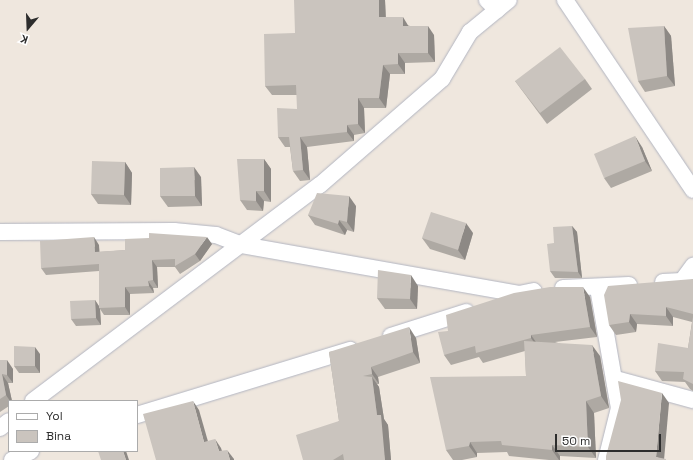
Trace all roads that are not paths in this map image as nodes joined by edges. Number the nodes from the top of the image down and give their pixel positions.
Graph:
1 (565, 0) edge
2 (498, 3) edge
3 (693, 190) edge
4 (0, 232) edge
5 (242, 245) junction
6 (693, 266) edge
7 (688, 282) edge
8 (598, 288) junction
9 (518, 294) junction
10 (616, 378) junction
11 (34, 400) edge
12 (693, 400) edge
13 (138, 416) edge
14 (8, 422) edge
15 (0, 428) edge
16 (29, 452) edge
17 (12, 460) edge
18 (606, 460) edge

1 - 3 street
2 - 5 street
4 - 5 street
5 - 9 street
5 - 11 street
6 - 7 street
7 - 8 street
8 - 9 street
8 - 10 street
9 - 13 street
10 - 12 street
10 - 18 street
14 - 15 street
16 - 17 street

